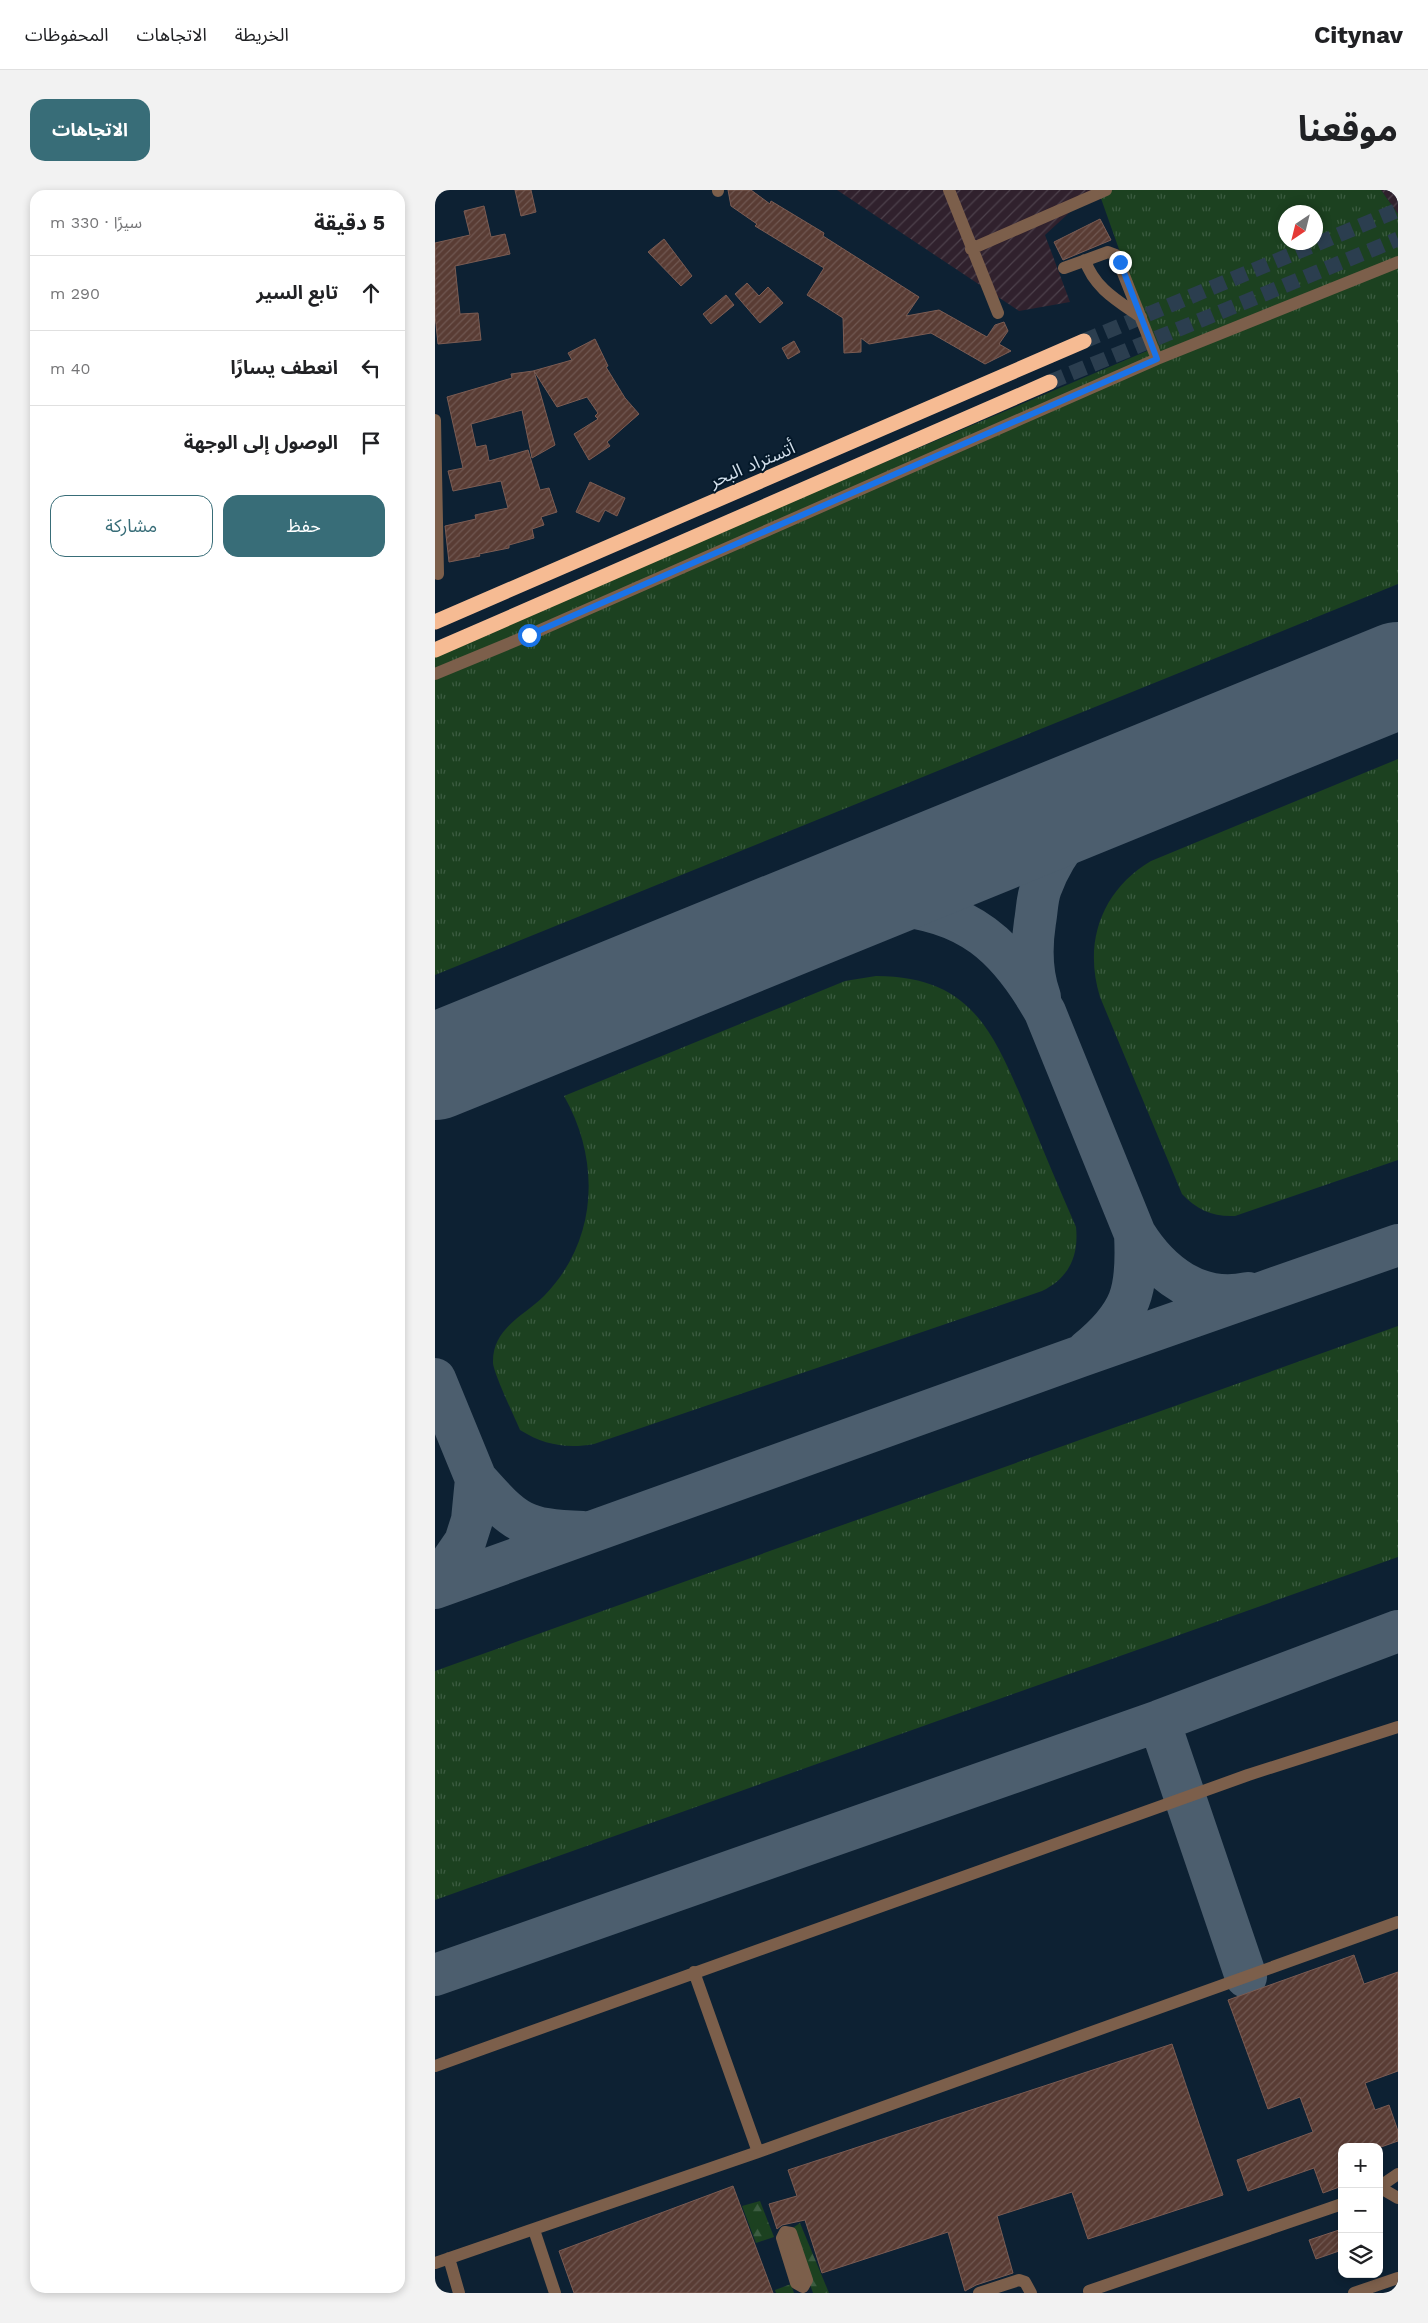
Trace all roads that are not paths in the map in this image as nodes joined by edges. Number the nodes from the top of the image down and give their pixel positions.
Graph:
1 (949, 190) edge
2 (1106, 190) edge
3 (971, 249) junction
4 (1085, 260) junction
5 (1398, 262) edge
6 (1064, 268) dead end
7 (998, 313) dead end
8 (1141, 317) junction
9 (1084, 341) tunnel mouth
10 (1157, 359) junction
11 (1050, 382) tunnel mouth
12 (435, 420) edge
13 (437, 574) dead end
14 (435, 622) edge
15 (435, 650) edge
16 (435, 674) edge
17 (1398, 1727) edge
18 (1398, 1922) edge
19 (694, 1972) junction
20 (435, 2066) edge
21 (758, 2152) junction
22 (1398, 2174) edge
23 (1398, 2198) edge
24 (1338, 2205) edge
25 (534, 2230) junction
26 (449, 2258) junction
27 (435, 2263) edge
28 (1398, 2278) edge
29 (1089, 2291) dead end
30 (459, 2293) edge
31 (555, 2293) edge
32 (979, 2293) edge
33 (1031, 2293) edge
34 (1354, 2293) edge

1 - 3 street
2 - 3 street
3 - 7 street
4 - 6 street
4 - 8 street
4 - 8 street
5 - 10 street
8 - 10 street
9 - 14 highway, أتستراد البحر
10 - 16 street
11 - 15 highway
12 - 13 street
17 - 19 street
18 - 21 street
19 - 20 street
19 - 21 street
21 - 25 street
22 - 23 street
24 - 29 street
25 - 26 street
25 - 31 street
26 - 27 street
26 - 30 street
28 - 34 street
32 - 33 street

